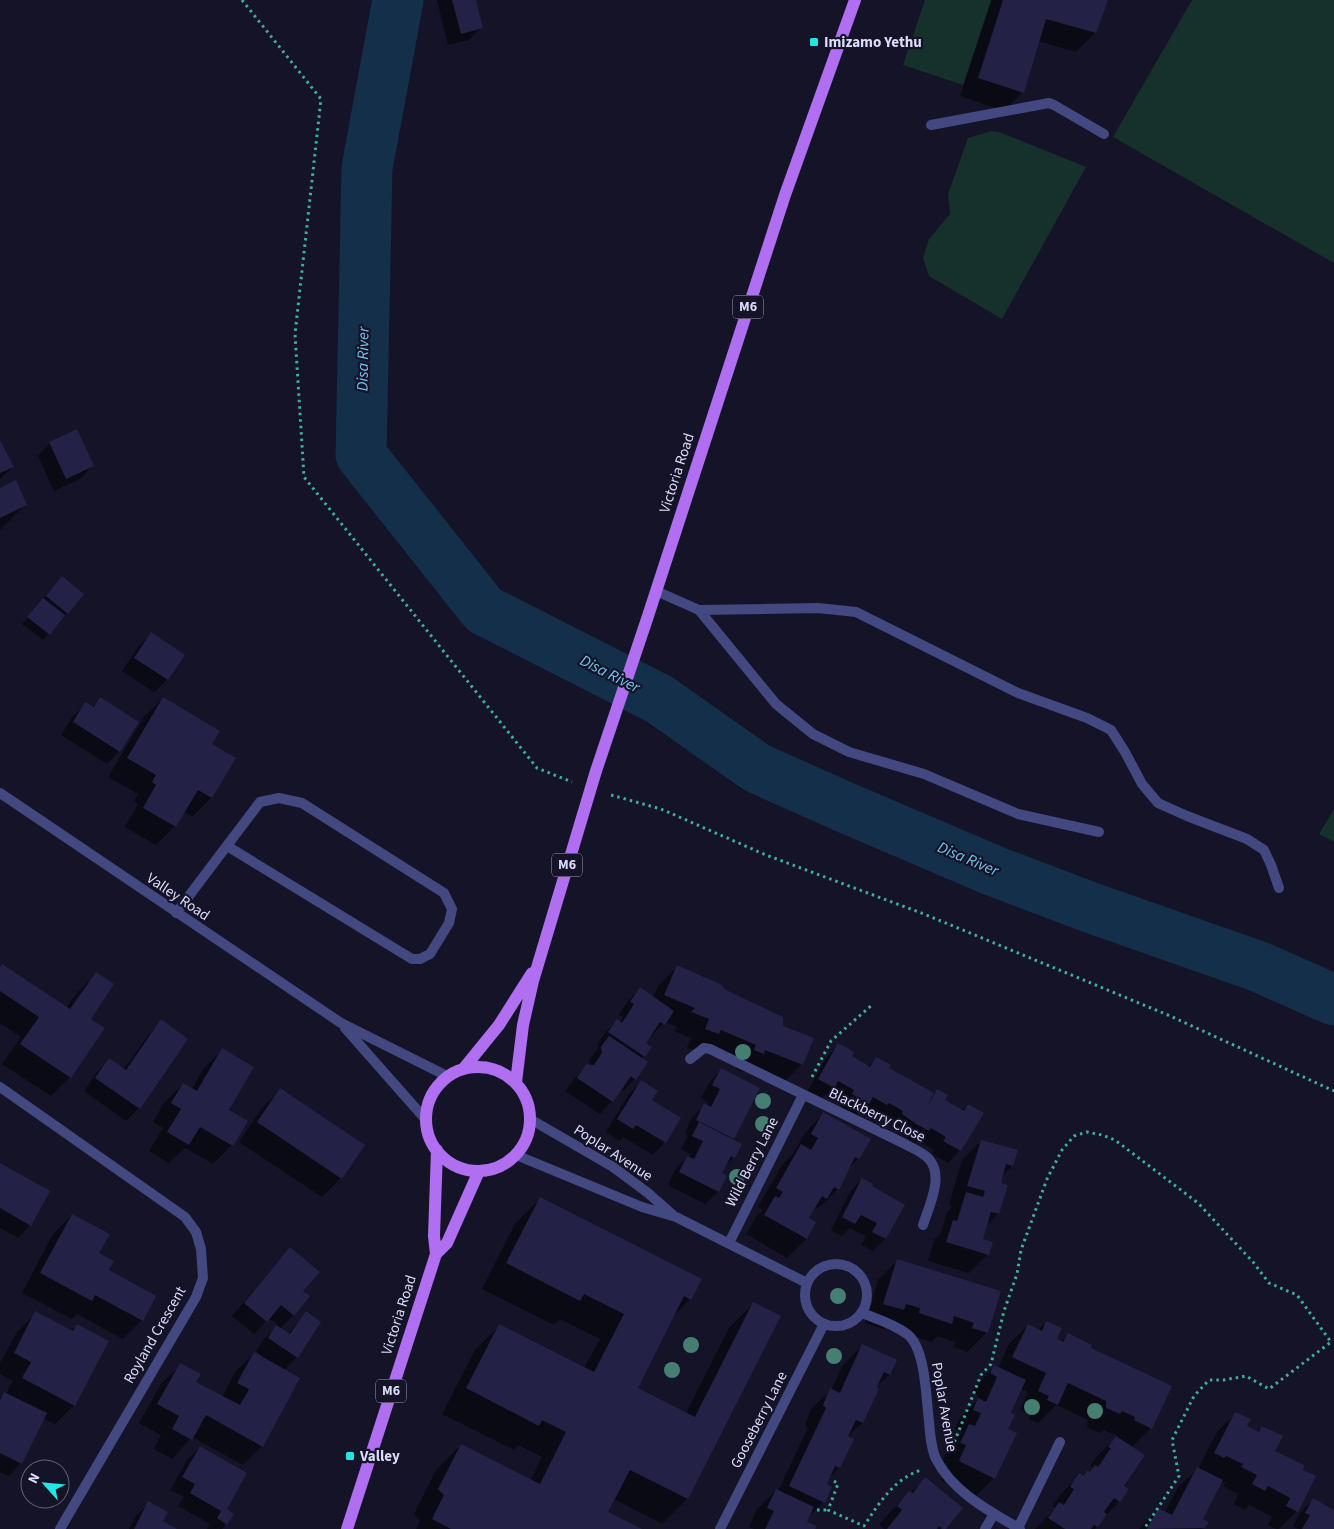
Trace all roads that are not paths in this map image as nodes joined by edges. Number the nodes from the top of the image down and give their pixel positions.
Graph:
1 (855, 0) edge
2 (931, 125) dead end
3 (1104, 134) dead end
4 (656, 591) junction
5 (699, 610) junction
6 (0, 793) edge
7 (1098, 832) dead end
8 (227, 846) junction
9 (1279, 888) dead end
10 (176, 913) junction
11 (539, 960) junction
12 (341, 1023) junction
13 (690, 1059) dead end
14 (464, 1068) junction
15 (447, 1076) junction
16 (516, 1082) junction
17 (0, 1086) edge
18 (803, 1095) junction
19 (530, 1119) junction
20 (426, 1120) junction
21 (437, 1150) junction
22 (516, 1155) junction
23 (479, 1171) junction
24 (676, 1217) junction
25 (923, 1225) dead end
26 (729, 1243) junction
27 (436, 1254) junction
28 (807, 1283) junction
29 (862, 1313) junction
30 (824, 1324) junction
31 (1060, 1442) dead end
32 (994, 1514) junction
33 (1019, 1528) edge
34 (60, 1529) edge
35 (347, 1529) edge
36 (720, 1529) edge
37 (985, 1529) edge

1 - 4 main road, Victoria Road / M6
2 - 3 street
4 - 5 street
4 - 11 main road, Victoria Road / M6
5 - 7 street
5 - 9 street
6 - 10 street, Valley Road
8 - 8 street
8 - 10 street
10 - 12 street, Valley Road
11 - 14 main road, Victoria Road / M6
11 - 16 main road, Victoria Road / M6
12 - 15 street, Valley Road
12 - 20 street, Valley Road
13 - 18 street, Blackberry Close
14 - 15 main road, Victoria Road / M6
14 - 16 main road, Victoria Road / M6
15 - 20 main road, Victoria Road / M6
16 - 19 main road
17 - 34 street, Royland Crescent
18 - 25 street, Blackberry Close
18 - 26 street, Wild Berry Lane
19 - 22 main road
19 - 24 street, Poplar Avenue
20 - 21 main road, Victoria Road / M6
21 - 23 main road, Victoria Road / M6
21 - 27 main road, Victoria Road / M6
22 - 23 main road
22 - 24 street, Poplar Avenue
23 - 27 main road, Victoria Road / M6
24 - 26 street, Poplar Avenue
26 - 28 street, Poplar Avenue
27 - 35 main road, Victoria Road / M6
28 - 29 street
28 - 30 street
29 - 30 street
29 - 32 street, Poplar Avenue
30 - 36 street, Gooseberry Lane
31 - 33 street
32 - 33 street, Poplar Avenue
32 - 37 street

